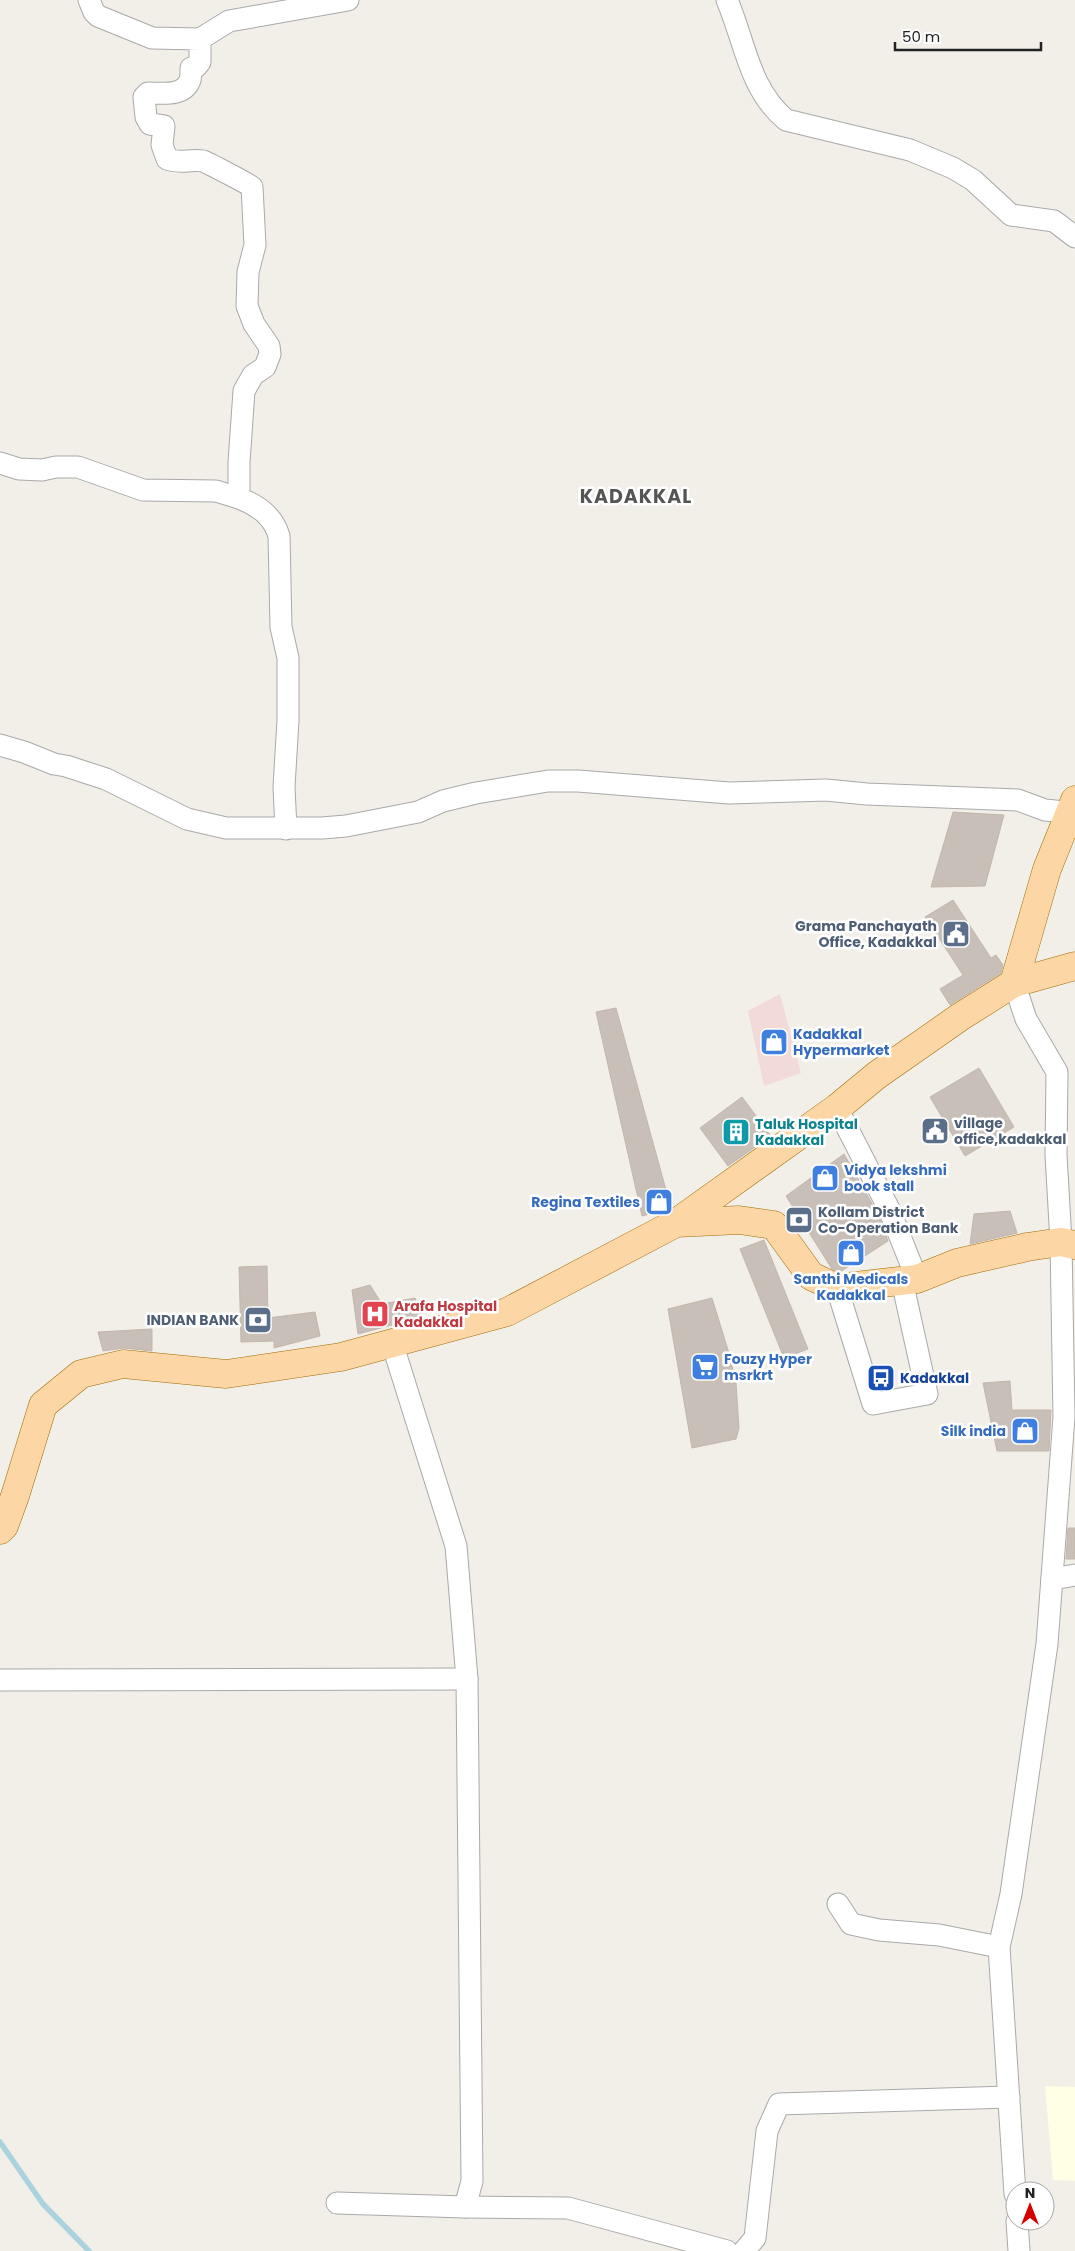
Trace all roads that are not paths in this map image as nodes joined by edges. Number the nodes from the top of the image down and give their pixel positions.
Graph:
1 (89, 0) edge
2 (348, 0) edge
3 (727, 0) edge
4 (200, 39) junction
5 (1075, 237) edge
6 (0, 463) edge
7 (239, 498) junction
8 (0, 746) edge
9 (1073, 809) edge
10 (286, 829) junction
11 (1075, 966) edge
12 (1014, 983) junction
13 (837, 1108) junction
14 (676, 1223) junction
15 (1068, 1243) edge
16 (909, 1280) junction
17 (837, 1288) junction
18 (392, 1343) junction
19 (0, 1530) edge
20 (1075, 1575) edge
21 (1052, 1579) junction
22 (467, 1679) junction
23 (0, 1680) edge
24 (838, 1904) dead end
25 (999, 1946) junction
26 (1009, 2097) junction
27 (1014, 2181) edge
28 (337, 2203) dead end
29 (465, 2207) junction
30 (1018, 2231) edge
31 (727, 2251) edge
32 (744, 2251) edge
33 (1019, 2251) edge

1 - 4 street
2 - 4 street
3 - 5 street
4 - 7 street
6 - 7 street
7 - 10 street
8 - 10 street
9 - 10 street
9 - 12 main road
11 - 12 main road
12 - 13 main road
12 - 15 street
13 - 14 main road
13 - 16 street
14 - 17 main road
14 - 18 main road
15 - 16 main road
15 - 21 street
16 - 17 main road
16 - 17 street
18 - 19 main road
18 - 22 street
20 - 21 street
21 - 25 street
22 - 23 street
22 - 29 street
24 - 25 street
25 - 26 street
26 - 27 street
26 - 32 street
28 - 29 street
29 - 31 street
30 - 33 street

